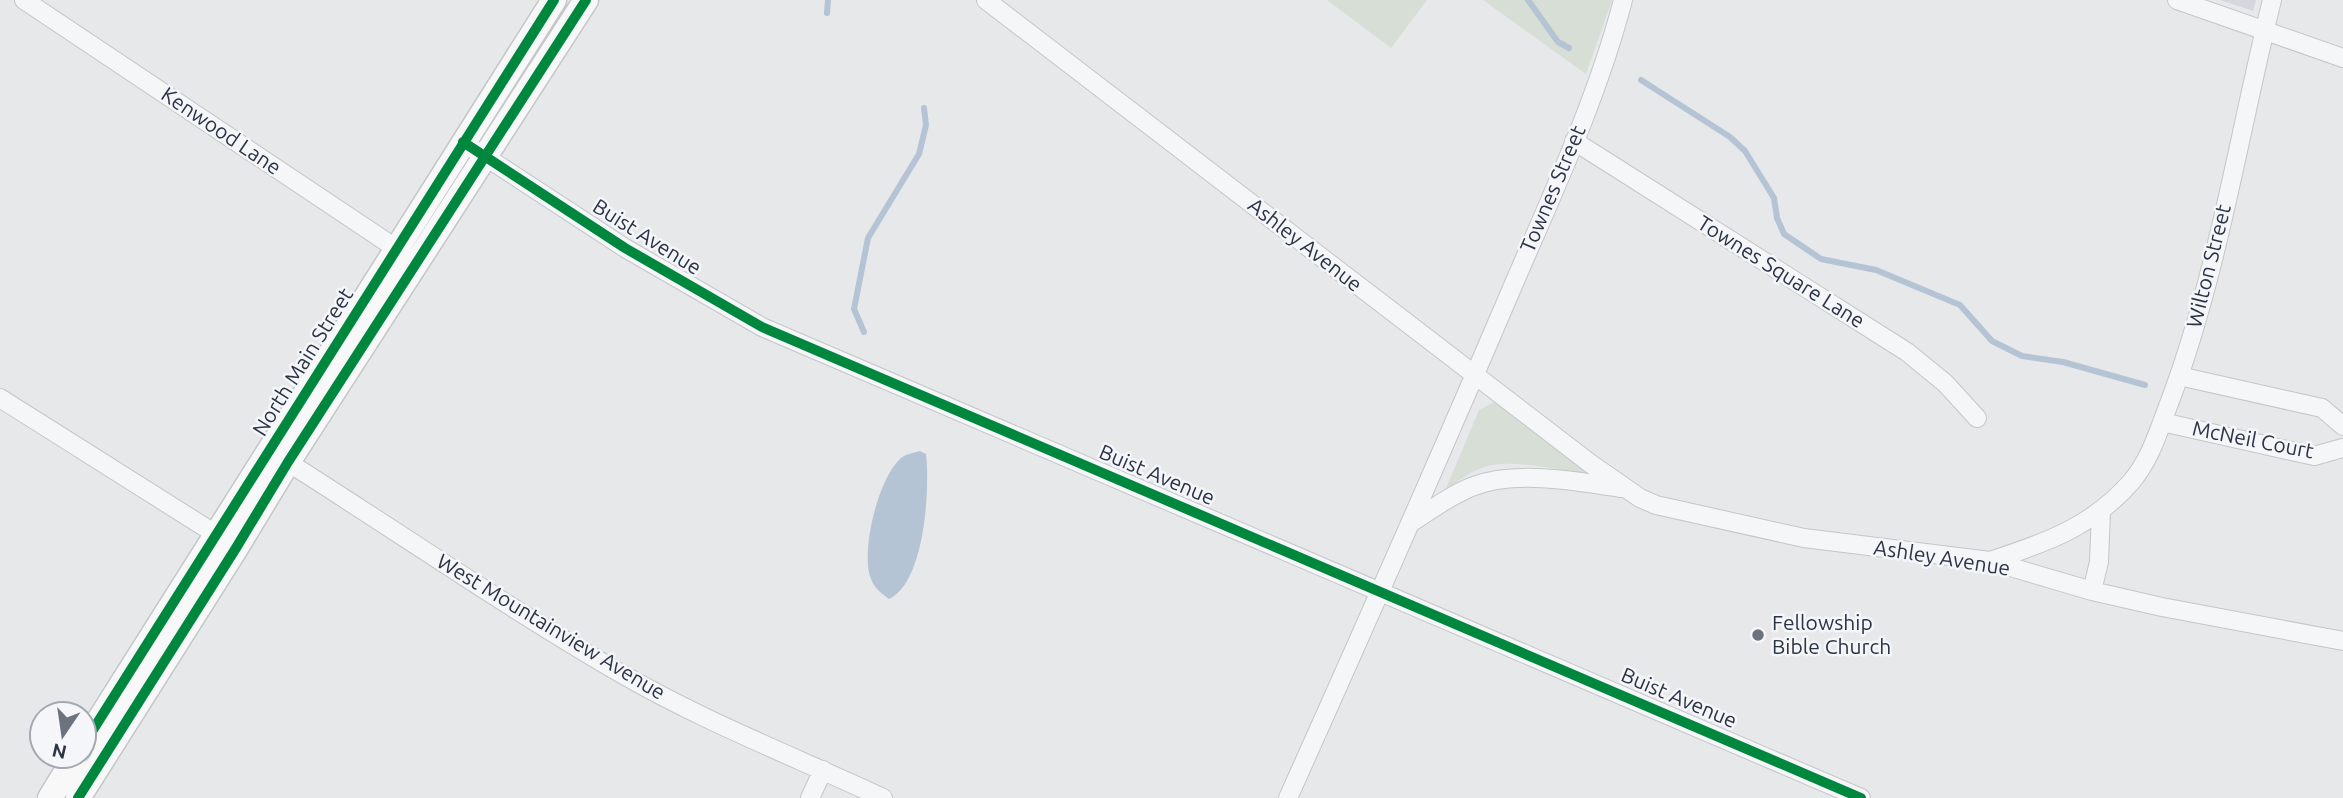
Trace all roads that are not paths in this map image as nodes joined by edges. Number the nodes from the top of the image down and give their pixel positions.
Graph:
1 (24, 0) edge
2 (554, 0) edge
3 (586, 0) edge
4 (986, 0) edge
5 (1623, 0) edge
6 (2177, 0) edge
7 (2272, 0) edge
8 (2265, 31) junction
9 (2343, 58) edge
10 (1574, 141) junction
11 (463, 142) junction
12 (486, 157) junction
13 (397, 249) junction
14 (418, 262) junction
15 (1475, 376) junction
16 (2179, 376) junction
17 (0, 398) edge
18 (1977, 418) dead end
19 (2162, 422) junction
20 (2343, 426) edge
21 (2343, 447) edge
22 (278, 457) junction
23 (1626, 489) junction
24 (2101, 511) junction
25 (1412, 522) junction
26 (226, 541) junction
27 (1990, 561) junction
28 (1380, 590) junction
29 (2092, 591) junction
30 (2343, 641) edge
31 (98, 724) edge
32 (67, 770) edge
33 (823, 770) junction
34 (50, 798) edge
35 (78, 798) edge
36 (810, 798) edge
37 (883, 798) edge
38 (1288, 798) edge
39 (1861, 798) edge

1 - 13 street, Kenwood Lane
2 - 11 street, North Main Street
3 - 12 street, North Main Street
4 - 15 street, Ashley Avenue
5 - 10 street, Townes Street
6 - 8 street
7 - 8 street, Wilton Street
8 - 9 street
8 - 16 street, Wilton Street
10 - 15 street, Townes Street
10 - 18 street, Townes Square Lane
11 - 12 street, Buist Avenue
11 - 13 street, North Main Street
12 - 14 street, North Main Street
12 - 28 street, Buist Avenue
13 - 14 street, Kenwood Lane
13 - 22 street, North Main Street
14 - 22 street, North Main Street
15 - 23 street, Ashley Avenue
15 - 25 street, Townes Street
16 - 19 street, Wilton Street
16 - 20 street, McNeil Court
17 - 26 street
19 - 21 street, McNeil Court
19 - 24 street, Wilton Street
22 - 26 street, North Main Street
22 - 33 street, West Mountainview Avenue
23 - 25 street, Ashley Avenue
23 - 27 street, Ashley Avenue
24 - 27 street, Wilton Street
24 - 29 street
25 - 28 street, Townes Street
26 - 31 street, North Main Street
26 - 35 street, North Main Street
27 - 29 street, Ashley Avenue
28 - 38 street, Townes Street
28 - 39 street, Buist Avenue
29 - 30 street, Ashley Avenue
32 - 34 street
33 - 36 street
33 - 37 street, West Mountainview Avenue

